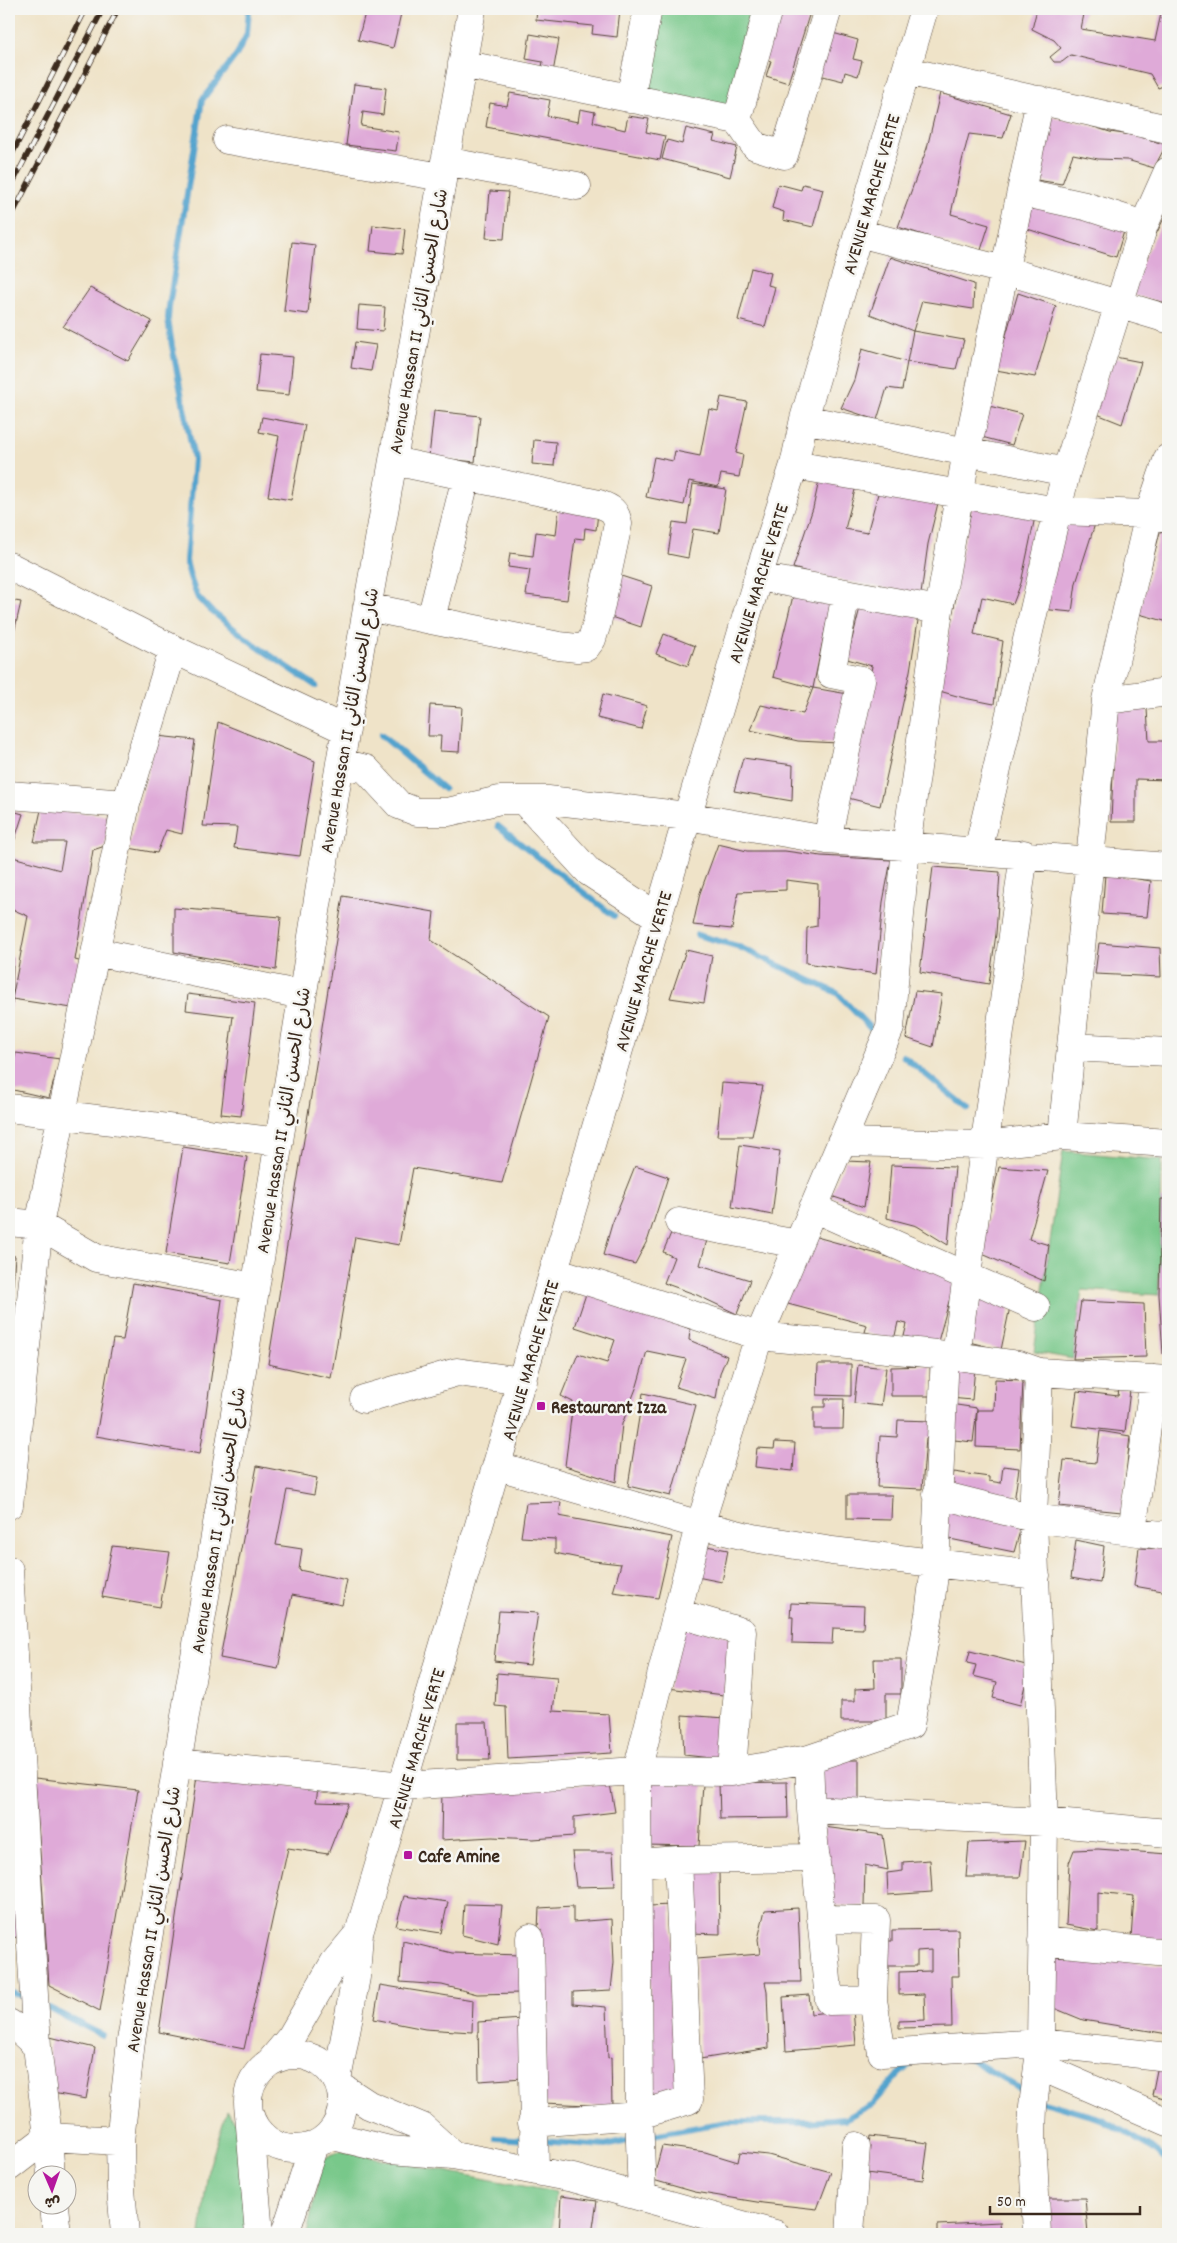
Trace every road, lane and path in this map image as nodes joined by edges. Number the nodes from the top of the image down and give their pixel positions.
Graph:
1 (472, 9) edge
2 (648, 9) edge
3 (768, 9) edge
4 (828, 9) edge
5 (924, 9) edge
6 (462, 64) junction
7 (906, 71) junction
8 (630, 99) junction
9 (1040, 100) junction
10 (738, 120) junction
11 (1168, 129) edge
12 (227, 140) dead end
13 (444, 169) junction
14 (1168, 171) edge
15 (577, 186) dead end
16 (1021, 192) junction
17 (1144, 224) junction
18 (858, 232) junction
19 (1004, 270) junction
20 (1119, 304) junction
21 (1168, 318) edge
22 (804, 418) junction
23 (967, 451) junction
24 (1168, 458) edge
25 (393, 461) junction
26 (794, 465) junction
27 (1066, 472) junction
28 (466, 477) junction
29 (958, 494) junction
30 (1057, 511) junction
31 (1158, 516) edge
32 (9, 566) edge
33 (758, 577) junction
34 (846, 593) junction
35 (367, 607) junction
36 (939, 610) junction
37 (431, 619) junction
38 (172, 649) junction
39 (1168, 692) edge
40 (1106, 700) junction
41 (346, 730) junction
42 (340, 762) junction
43 (9, 795) edge
44 (523, 800) junction
45 (126, 804) junction
46 (687, 816) junction
47 (827, 840) junction
48 (906, 847) junction
49 (978, 851) junction
50 (1024, 854) junction
51 (1089, 861) junction
52 (1168, 867) edge
53 (658, 917) junction
54 (96, 952) junction
55 (302, 995) junction
56 (1071, 1047) junction
57 (1168, 1052) edge
58 (9, 1108) edge
59 (62, 1116) junction
60 (1062, 1136) junction
61 (279, 1142) junction
62 (842, 1142) junction
63 (1168, 1143) edge
64 (985, 1145) junction
65 (813, 1208) junction
66 (9, 1222) edge
67 (679, 1222) dead end
68 (39, 1224) junction
69 (798, 1244) junction
70 (555, 1270) junction
71 (967, 1278) junction
72 (256, 1287) junction
73 (1036, 1308) dead end
74 (759, 1336) junction
75 (951, 1355) junction
76 (1040, 1372) junction
77 (1161, 1380) edge
78 (523, 1381) junction
79 (364, 1399) dead end
80 (12, 1442) edge
81 (498, 1466) junction
82 (937, 1494) junction
83 (9, 1505) edge
84 (1033, 1518) junction
85 (700, 1525) junction
86 (1132, 1530) junction
87 (1168, 1536) edge
88 (935, 1564) junction
89 (9, 1570) edge
90 (1036, 1575) junction
91 (677, 1613) junction
92 (15, 1759) edge
93 (809, 1759) junction
94 (177, 1763) junction
95 (637, 1771) junction
96 (732, 1772) junction
97 (404, 1786) junction
98 (811, 1810) junction
99 (1044, 1822) junction
100 (1168, 1833) edge
101 (816, 1858) junction
102 (678, 1860) junction
103 (638, 1863) junction
104 (821, 1919) junction
105 (359, 1933) junction
106 (530, 1938) dead end
107 (1042, 1941) junction
108 (1168, 1953) edge
109 (872, 2000) junction
110 (9, 2023) edge
111 (37, 2046) junction
112 (1168, 2057) edge
113 (1039, 2062) junction
114 (269, 2063) junction
115 (338, 2083) junction
116 (248, 2108) junction
117 (532, 2122) junction
118 (1168, 2122) edge
119 (640, 2131) junction
120 (48, 2137) junction
121 (321, 2140) junction
122 (120, 2141) junction
123 (856, 2146) dead end
124 (453, 2156) junction
125 (535, 2162) junction
126 (50, 2166) edge
127 (9, 2167) edge
128 (642, 2197) junction
129 (55, 2216) edge
130 (722, 2227) edge
131 (56, 2234) edge
132 (125, 2234) edge
133 (259, 2234) edge
134 (285, 2234) edge
135 (775, 2234) edge
136 (850, 2234) edge
137 (1038, 2234) edge

1 - 6 street, Avenue Hassan II شارع الحسن الثاني
2 - 8 street
3 - 10 street
4 - 10 street
5 - 7 street, AVENUE MARCHE VERTE
6 - 8 street
6 - 13 street, Avenue Hassan II شارع الحسن الثاني
7 - 9 street
7 - 18 street, AVENUE MARCHE VERTE
8 - 10 street
9 - 11 street
9 - 16 street
12 - 13 street
13 - 15 street
13 - 25 street, Avenue Hassan II شارع الحسن الثاني
14 - 17 street
16 - 17 street
16 - 19 street
17 - 20 street
18 - 19 street
18 - 22 street, AVENUE MARCHE VERTE
19 - 20 street
19 - 23 street
20 - 21 street
20 - 27 street
22 - 23 street
22 - 26 street, AVENUE MARCHE VERTE
23 - 27 street
23 - 29 street
24 - 31 street
25 - 28 street
25 - 35 street, Avenue Hassan II شارع الحسن الثاني
26 - 29 street
26 - 33 street, AVENUE MARCHE VERTE
27 - 30 street
28 - 37 street
28 - 37 street
29 - 30 street
29 - 36 street
30 - 31 street
30 - 49 street
31 - 40 street
32 - 38 street
33 - 34 street
33 - 46 street, AVENUE MARCHE VERTE
34 - 36 street
34 - 47 street
35 - 37 street
35 - 41 street, Avenue Hassan II شارع الحسن الثاني
36 - 48 street
38 - 41 street
38 - 45 street
39 - 40 street
40 - 51 street
41 - 42 street, Avenue Hassan II شارع الحسن الثاني
42 - 44 street
42 - 55 street, Avenue Hassan II شارع الحسن الثاني
43 - 45 street
44 - 46 street
44 - 53 street
45 - 54 street
46 - 47 street
46 - 53 street, AVENUE MARCHE VERTE
47 - 48 street
48 - 49 street
48 - 62 street
49 - 50 street
50 - 51 street
50 - 64 street
51 - 52 street
51 - 56 street
53 - 70 street, AVENUE MARCHE VERTE
54 - 55 street
54 - 59 street
55 - 61 street, Avenue Hassan II شارع الحسن الثاني
56 - 57 street
56 - 60 street
58 - 59 street
59 - 61 street
59 - 68 street
60 - 63 street
60 - 64 street
61 - 72 street, Avenue Hassan II شارع الحسن الثاني
62 - 64 street
62 - 65 street
64 - 71 street
65 - 69 street
65 - 71 street
66 - 68 street
67 - 69 street
68 - 72 street
68 - 80 street
69 - 74 street
70 - 74 street
70 - 78 street, AVENUE MARCHE VERTE
71 - 73 street
71 - 75 street
72 - 94 street, Avenue Hassan II شارع الحسن الثاني
74 - 75 street
74 - 85 street
75 - 76 street
75 - 82 street
76 - 77 street
76 - 84 street
77 - 86 street
78 - 79 street
78 - 81 street, AVENUE MARCHE VERTE
80 - 83 street
81 - 85 street
81 - 97 street, AVENUE MARCHE VERTE
82 - 84 street
82 - 88 street
84 - 86 street
84 - 90 street
85 - 88 street
85 - 91 street
86 - 87 street
88 - 90 street
88 - 93 street
89 - 92 street
90 - 99 street
91 - 95 street
91 - 96 street
92 - 111 street
93 - 96 street
93 - 98 street
94 - 97 street
94 - 122 street, Avenue Hassan II شارع الحسن الثاني
95 - 96 street
95 - 97 street
95 - 103 street
97 - 105 street, AVENUE MARCHE VERTE
98 - 99 street
98 - 101 street
99 - 100 street
99 - 107 street
101 - 102 street
101 - 104 street
102 - 103 street
102 - 119 street
103 - 119 street
104 - 109 street
104 - 109 street
105 - 114 street, AVENUE MARCHE VERTE
105 - 115 street, AVENUE MARCHE VERTE
106 - 117 street
107 - 108 street
107 - 113 street
109 - 113 street
110 - 111 street
111 - 120 street
112 - 113 street
113 - 118 street
113 - 137 street
114 - 115 street
114 - 116 street
115 - 121 street
115 - 124 street
116 - 121 street
116 - 133 street
117 - 119 street
117 - 125 street
119 - 128 street
120 - 122 street
120 - 126 street
120 - 127 street
121 - 124 street
121 - 134 street
122 - 132 street, Avenue Hassan II شارع الحسن الثاني
123 - 136 street
124 - 125 street
125 - 128 street
128 - 130 street
129 - 131 street
130 - 135 street

